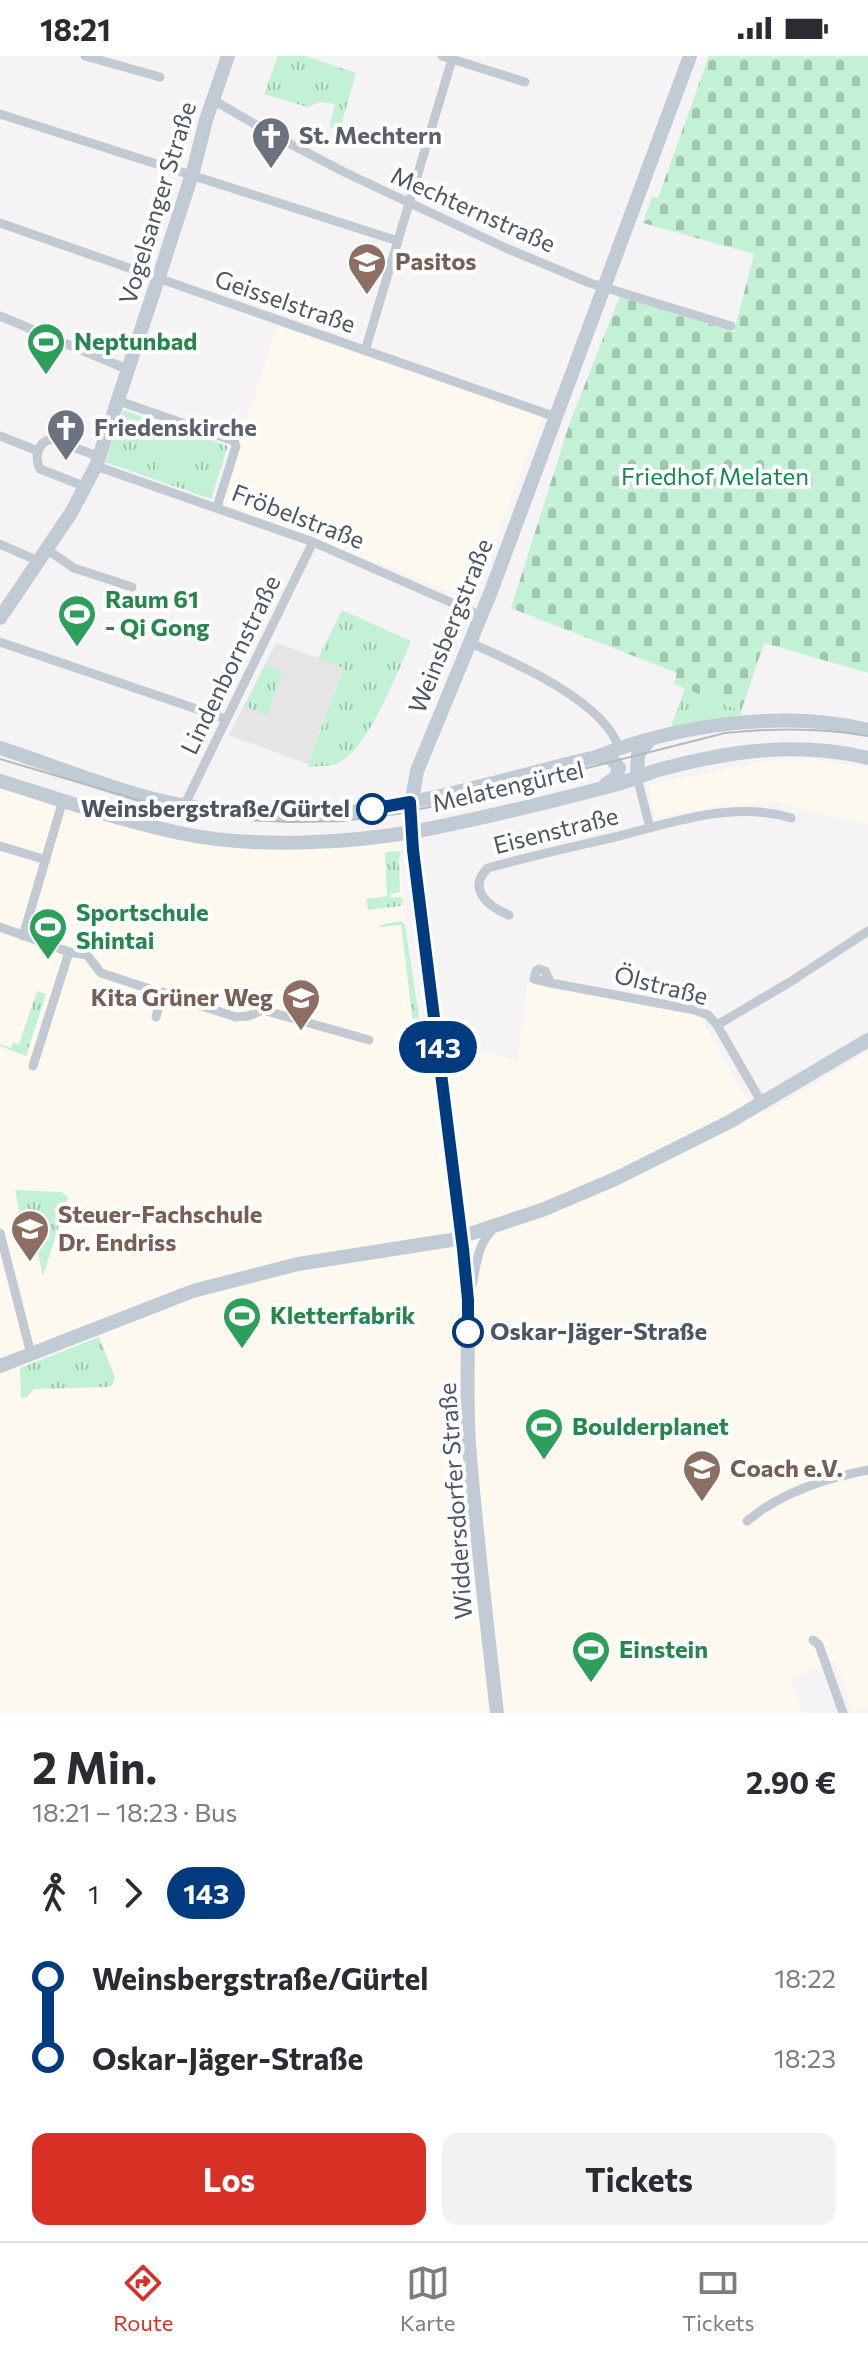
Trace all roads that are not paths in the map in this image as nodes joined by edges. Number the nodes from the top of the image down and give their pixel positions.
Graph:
1 (85, 56) edge
2 (228, 56) edge
3 (690, 56) edge
4 (449, 57) edge
5 (111, 60) edge
6 (160, 77) dead end
7 (525, 82) dead end
8 (213, 100) junction
9 (0, 114) edge
10 (191, 176) junction
11 (410, 202) junction
12 (0, 223) edge
13 (398, 241) junction
14 (158, 278) junction
15 (605, 288) junction
16 (0, 316) edge
17 (731, 326) dead end
18 (365, 351) junction
19 (129, 370) junction
20 (119, 401) junction
21 (556, 417) junction
22 (0, 436) edge
23 (38, 451) junction
24 (98, 462) junction
25 (86, 487) junction
26 (217, 507) junction
27 (313, 542) junction
28 (0, 544) edge
29 (42, 555) junction
30 (132, 587) dead end
31 (482, 616) junction
32 (0, 618) edge
33 (0, 642) edge
34 (471, 643) junction
35 (226, 719) junction
36 (868, 730) edge
37 (648, 741) junction
38 (0, 748) edge
39 (619, 748) junction
40 (596, 757) junction
41 (868, 758) edge
42 (637, 777) junction
43 (0, 781) edge
44 (602, 787) junction
45 (63, 800) junction
46 (410, 802) junction
47 (184, 806) junction
48 (791, 818) dead end
49 (650, 828) junction
50 (411, 832) junction
51 (0, 846) edge
52 (46, 860) junction
53 (509, 915) dead end
54 (0, 927) edge
55 (868, 931) edge
56 (23, 936) junction
57 (69, 952) junction
58 (551, 983) dead end
59 (163, 992) junction
60 (156, 1017) dead end
61 (717, 1025) junction
62 (369, 1040) dead end
63 (868, 1040) edge
64 (33, 1066) dead end
65 (762, 1103) junction
66 (495, 1226) junction
67 (0, 1233) edge
68 (462, 1238) junction
69 (468, 1300) junction
70 (31, 1354) junction
71 (0, 1366) edge
72 (868, 1470) edge
73 (747, 1521) dead end
74 (813, 1640) dead end
75 (497, 1713) edge
76 (843, 1713) edge

1 - 5 street
2 - 8 main road, Vogelsanger Straße
3 - 15 main road, Weinsbergstraße
4 - 7 street
4 - 11 street
5 - 6 street
8 - 10 main road, Vogelsanger Straße
8 - 11 street, Mechternstraße
9 - 10 street
10 - 13 street
10 - 14 main road, Vogelsanger Straße
11 - 13 street
11 - 15 street, Mechternstraße
12 - 14 street, Geisselstraße
13 - 18 street
14 - 18 street, Geisselstraße
14 - 19 main road, Vogelsanger Straße
15 - 17 street, Mechternstraße
15 - 21 main road, Weinsbergstraße
16 - 19 street
18 - 21 street, Geisselstraße
19 - 20 main road, Vogelsanger Straße
20 - 24 main road, Vogelsanger Straße
20 - 26 street
21 - 31 main road, Weinsbergstraße
22 - 23 street
23 - 24 street, Fröbelstraße
23 - 25 street
24 - 25 main road, Vogelsanger Straße
24 - 26 street, Fröbelstraße
25 - 29 main road, Vogelsanger Straße
26 - 27 street, Fröbelstraße
27 - 31 street, Fröbelstraße
27 - 35 street, Lindenbornstraße
28 - 29 street
29 - 30 street
29 - 32 main road, Vogelsanger Straße
31 - 34 main road, Weinsbergstraße
33 - 35 street
34 - 39 street
34 - 46 main road, Weinsbergstraße
35 - 47 street, Lindenbornstraße
36 - 37 main road, Melatengürtel
37 - 39 main road, Melatengürtel
37 - 42 main road
38 - 47 main road, Melatengürtel
39 - 40 main road, Melatengürtel
40 - 44 main road, Melatengürtel
40 - 46 main road, Melatengürtel
41 - 42 main road, Melatengürtel
42 - 44 main road, Melatengürtel
42 - 49 street, Eisenstraße
43 - 45 main road, Melatengürtel
44 - 50 main road, Melatengürtel
45 - 50 main road, Melatengürtel
45 - 52 street
46 - 47 main road, Melatengürtel
46 - 50 main road, Weinsbergstraße
48 - 49 street, Eisenstraße
49 - 53 street, Eisenstraße
50 - 68 main road, Weinsbergstraße
51 - 52 street
52 - 56 street
54 - 56 street
55 - 61 street
56 - 57 street
57 - 59 street
57 - 64 street
58 - 61 street, Ölstraße
59 - 60 street
59 - 62 street
61 - 65 street, Ölstraße
63 - 65 main road
65 - 66 main road
66 - 68 main road
66 - 69 street
67 - 70 street
68 - 69 main road, Widdersdorfer Straße
68 - 70 main road
69 - 75 main road, Widdersdorfer Straße
70 - 71 main road
72 - 73 street
74 - 76 street

